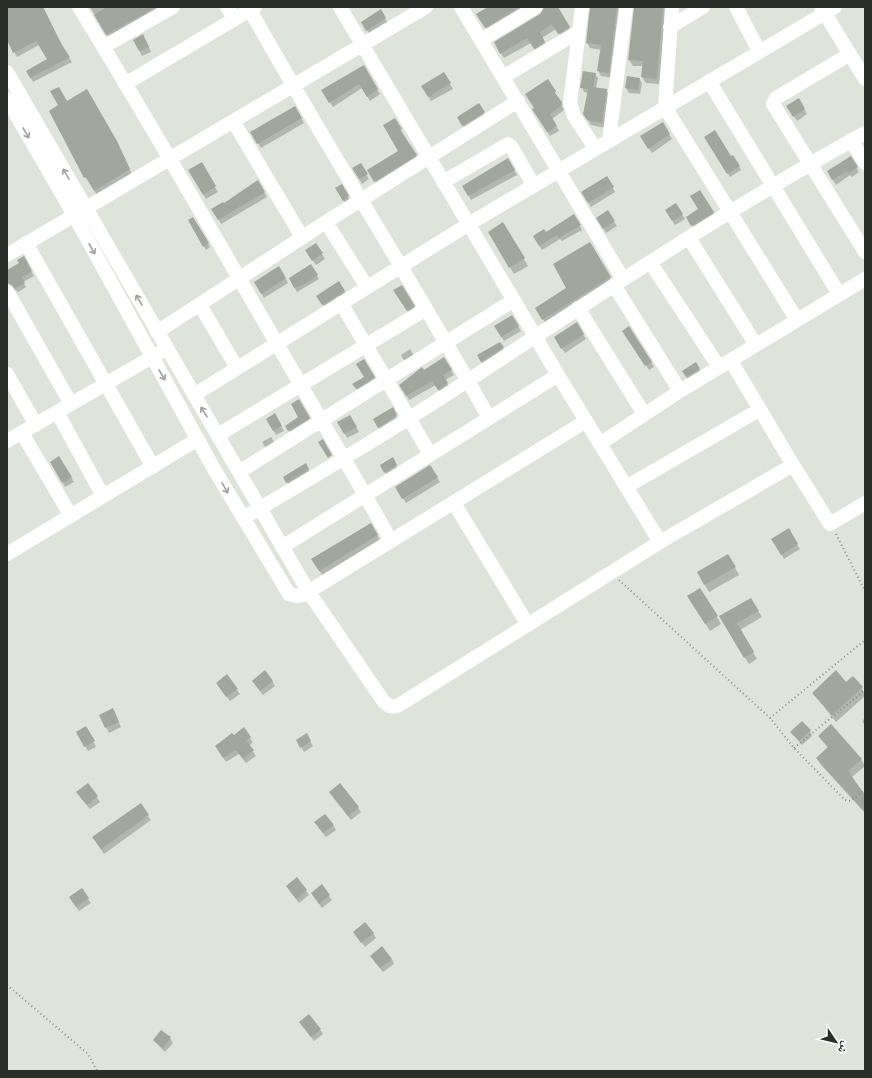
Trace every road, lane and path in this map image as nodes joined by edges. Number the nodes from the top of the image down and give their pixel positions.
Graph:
1 (173, 7) edge
2 (227, 7) edge
3 (340, 7) edge
4 (426, 7) edge
5 (461, 7) edge
6 (536, 7) edge
7 (582, 7) edge
8 (626, 7) edge
9 (672, 7) edge
10 (703, 7) edge
11 (736, 7) edge
12 (83, 9) edge
13 (253, 9) edge
14 (827, 9) edge
15 (234, 19) junction
16 (670, 27) junction
17 (578, 32) junction
18 (480, 40) junction
19 (363, 44) junction
20 (103, 47) junction
21 (760, 51) junction
22 (850, 54) junction
23 (7, 72) edge
24 (503, 77) junction
25 (865, 79) edge
26 (709, 81) junction
27 (125, 84) junction
28 (292, 86) junction
29 (7, 99) edge
30 (518, 101) junction
31 (665, 107) junction
32 (233, 121) junction
33 (865, 133) edge
34 (609, 140) junction
35 (851, 140) junction
36 (596, 148) junction
37 (170, 158) junction
38 (429, 158) junction
39 (865, 163) edge
40 (810, 164) junction
41 (558, 171) junction
42 (443, 182) junction
43 (534, 186) junction
44 (774, 187) junction
45 (360, 200) junction
46 (79, 211) junction
47 (729, 214) junction
48 (326, 222) junction
49 (469, 224) junction
50 (302, 237) junction
51 (689, 238) junction
52 (26, 243) junction
53 (865, 252) edge
54 (7, 255) edge
55 (650, 262) junction
56 (402, 266) junction
57 (239, 278) junction
58 (865, 279) edge
59 (618, 282) junction
60 (367, 287) junction
61 (7, 292) edge
62 (839, 294) junction
63 (514, 300) junction
64 (341, 304) junction
65 (200, 305) junction
66 (578, 308) junction
67 (426, 309) junction
68 (797, 320) junction
69 (157, 332) junction
70 (535, 336) junction
71 (276, 344) junction
72 (446, 344) junction
73 (756, 345) junction
74 (366, 346) junction
75 (167, 348) junction
76 (152, 358) junction
77 (725, 364) junction
78 (237, 368) junction
79 (7, 374) edge
80 (558, 375) junction
81 (386, 381) junction
82 (468, 381) junction
83 (107, 383) junction
84 (301, 386) junction
85 (680, 391) junction
86 (194, 395) junction
87 (71, 404) junction
88 (759, 410) junction
89 (57, 412) junction
90 (644, 414) junction
91 (408, 418) junction
92 (489, 418) junction
93 (322, 420) junction
94 (586, 421) junction
95 (36, 425) junction
96 (22, 433) junction
97 (218, 435) junction
98 (198, 440) junction
99 (7, 441) edge
100 (601, 443) junction
101 (430, 454) junction
102 (345, 458) junction
103 (153, 466) junction
104 (793, 466) junction
105 (239, 472) junction
106 (626, 487) junction
107 (366, 495) junction
108 (103, 496) junction
109 (454, 503) junction
110 (865, 503) edge
111 (261, 508) junction
112 (71, 516) junction
113 (243, 518) junction
114 (830, 524) junction
115 (391, 541) junction
116 (660, 542) junction
117 (282, 547) junction
118 (7, 554) edge
119 (611, 572) junction
120 (308, 591) junction
121 (865, 591) edge
122 (528, 625) junction
123 (865, 640) edge
124 (865, 690) edge
125 (770, 718) junction
126 (794, 748) junction
127 (865, 790) edge
128 (7, 985) edge
129 (97, 1071) edge

1 - 20 street
2 - 15 street
3 - 19 street
4 - 19 street
5 - 18 street
6 - 18 street
7 - 17 street
8 - 34 street
9 - 16 street
10 - 16 street
11 - 21 street
12 - 20 street
13 - 15 street
13 - 28 street
14 - 21 street
14 - 22 street
15 - 27 street
16 - 31 street
17 - 24 street
17 - 36 street
18 - 24 street
19 - 28 street
19 - 38 street
20 - 27 street
21 - 26 street
22 - 25 street
22 - 40 street
46 -> 23 street
24 - 30 street
26 - 31 street
26 - 44 street
27 - 37 street
28 - 32 street
28 - 45 street
29 -> 46 street
30 - 38 street
30 - 41 street
31 - 34 street
31 - 47 street
32 - 37 street
32 - 50 street
33 - 35 street
34 - 36 street
35 - 39 street
35 - 40 street
36 - 41 street
37 - 46 street
37 - 57 street
38 - 42 street
38 - 45 street
40 - 44 street
40 - 53 street
41 - 43 street
41 - 59 street
42 - 43 street
42 - 49 street
43 - 49 street
44 - 47 street
44 - 62 street
45 - 48 street
45 - 56 street
46 - 52 street
69 -> 46 street
46 -> 76 street
47 - 51 street
47 - 68 street
48 - 50 street
48 - 60 street
49 - 56 street
49 - 63 street
50 - 57 street
51 - 55 street
51 - 73 street
52 - 54 street
52 - 83 street
55 - 59 street
55 - 77 street
56 - 60 street
56 - 67 street
57 - 65 street
57 - 71 street
58 - 62 street
59 - 66 street
59 - 85 street
60 - 64 street
61 - 87 street
62 - 68 street
63 - 70 street
63 - 72 street
64 - 71 street
64 - 74 street
65 - 69 street
65 - 78 street
66 - 70 street
66 - 90 street
67 - 72 street
67 - 74 street
68 - 73 street
69 - 75 street
70 - 80 street
70 - 82 street
71 - 78 street
71 - 84 street
72 - 81 street
72 - 82 street
73 - 77 street
74 - 81 street
74 - 84 street
75 - 76 street
75 - 86 street
76 - 83 street
76 -> 98 street
77 - 85 street
77 - 88 street
78 - 86 street
79 - 95 street
80 - 92 street
80 - 94 street
81 - 91 street
81 - 93 street
82 - 91 street
82 - 92 street
83 - 87 street
83 - 103 street
84 - 93 street
84 - 97 street
85 - 90 street
97 -> 86 street
87 - 89 street
88 - 104 street
88 - 106 street
89 - 95 street
89 - 108 street
90 - 100 street
91 - 101 street
91 - 102 street
92 - 101 street
93 - 102 street
93 - 105 street
94 - 100 street
94 - 109 street
95 - 96 street
96 - 99 street
96 - 112 street
97 - 105 street
98 - 103 street
98 -> 113 street
100 - 106 street
101 - 107 street
102 - 107 street
102 - 111 street
103 - 108 street
104 - 114 street
104 - 116 street
105 - 111 street
106 - 116 street
107 - 115 street
107 - 117 street
108 - 112 street
109 - 115 street
109 - 122 street
110 - 114 street
111 - 113 street
111 - 117 street
112 - 118 street
113 - 120 street
114 - 121 path
115 - 120 street
116 - 119 street
117 - 120 street
119 - 122 street
119 - 125 path
120 - 122 street
123 - 125 path
124 - 126 path
125 - 126 path
126 - 127 path
128 - 129 path

